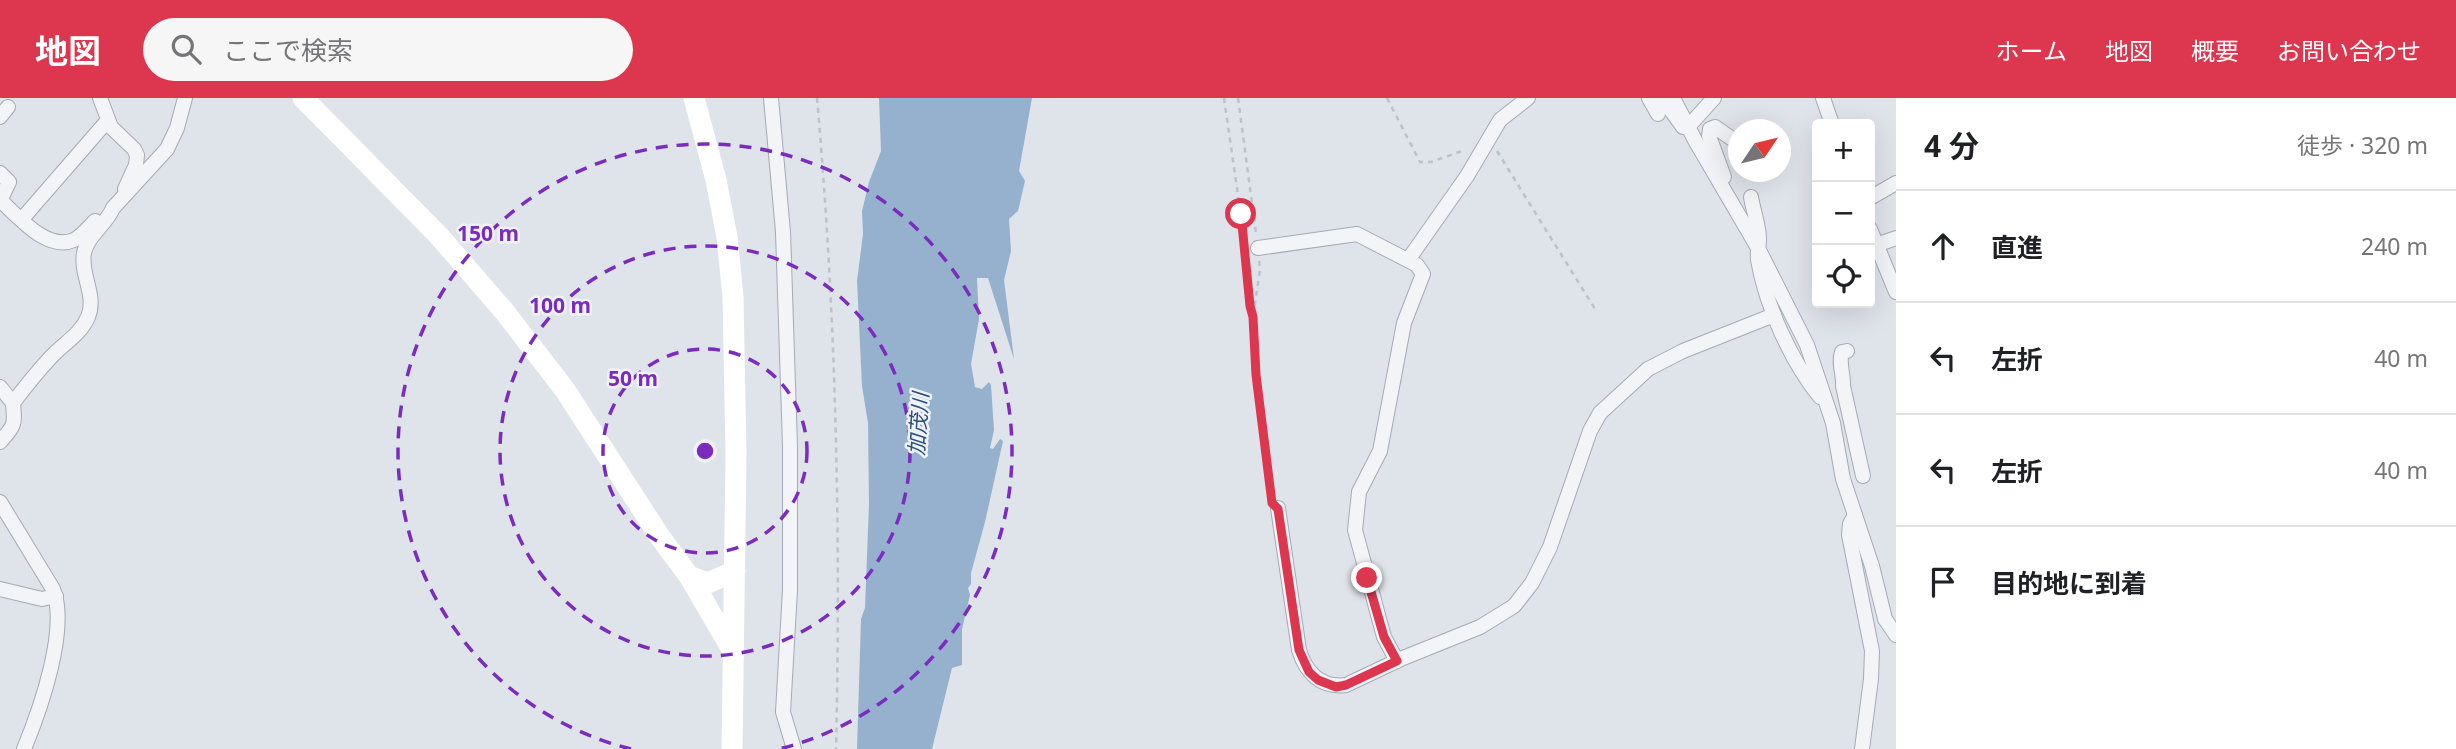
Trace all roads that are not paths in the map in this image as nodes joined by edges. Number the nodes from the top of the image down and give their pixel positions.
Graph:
1 (100, 98) edge
2 (185, 98) edge
3 (303, 98) edge
4 (694, 98) edge
5 (771, 98) edge
6 (1528, 98) edge
7 (1649, 98) edge
8 (1662, 98) edge
9 (1673, 98) edge
10 (1714, 98) edge
11 (1824, 98) edge
12 (1658, 114) dead end
13 (1830, 119) edge
14 (108, 120) junction
15 (1688, 127) junction
16 (1728, 137) edge
17 (0, 173) edge
18 (1896, 183) edge
19 (1723, 189) junction
20 (1875, 195) edge
21 (123, 197) junction
22 (1751, 197) dead end
23 (0, 200) edge
24 (113, 208) junction
25 (22, 219) junction
26 (1896, 238) edge
27 (1875, 243) edge
28 (1876, 246) junction
29 (1258, 247) road end
30 (1758, 248) junction
31 (1408, 260) junction
32 (1895, 288) edge
33 (1774, 314) junction
34 (1847, 351) dead end
35 (0, 387) edge
36 (13, 403) junction
37 (1827, 406) junction
38 (1849, 412) junction
39 (0, 442) edge
40 (1863, 476) dead end
41 (1846, 488) junction
42 (0, 502) edge
43 (1278, 509) road end
44 (1855, 515) junction
45 (735, 570) junction
46 (689, 576) junction
47 (0, 589) edge
48 (56, 596) junction
49 (1896, 635) edge
50 (734, 653) junction
51 (1397, 661) junction
52 (24, 749) edge
53 (732, 749) edge
54 (793, 749) edge
55 (1862, 749) edge

1 - 14 street
2 - 21 street
3 - 46 street
4 - 45 street
5 - 54 street
6 - 31 street
7 - 12 street
8 - 15 street
9 - 15 street
10 - 15 street
11 - 13 street
14 - 21 street
14 - 25 street
15 - 19 street
16 - 19 street
17 - 23 street
18 - 20 street
19 - 30 street
21 - 24 street
22 - 30 street
23 - 25 street
24 - 25 street
24 - 36 street
26 - 28 street
27 - 28 street
28 - 32 street
29 - 31 street
30 - 33 street
30 - 37 street
31 - 51 street
33 - 37 street
33 - 51 street
34 - 38 street
35 - 36 street
36 - 39 street
37 - 41 street
38 - 40 street
38 - 41 street
41 - 44 street
42 - 48 street
43 - 51 street
44 - 49 street
44 - 55 street
45 - 46 street
45 - 50 street
46 - 50 street
47 - 48 street
48 - 52 street
50 - 53 street

